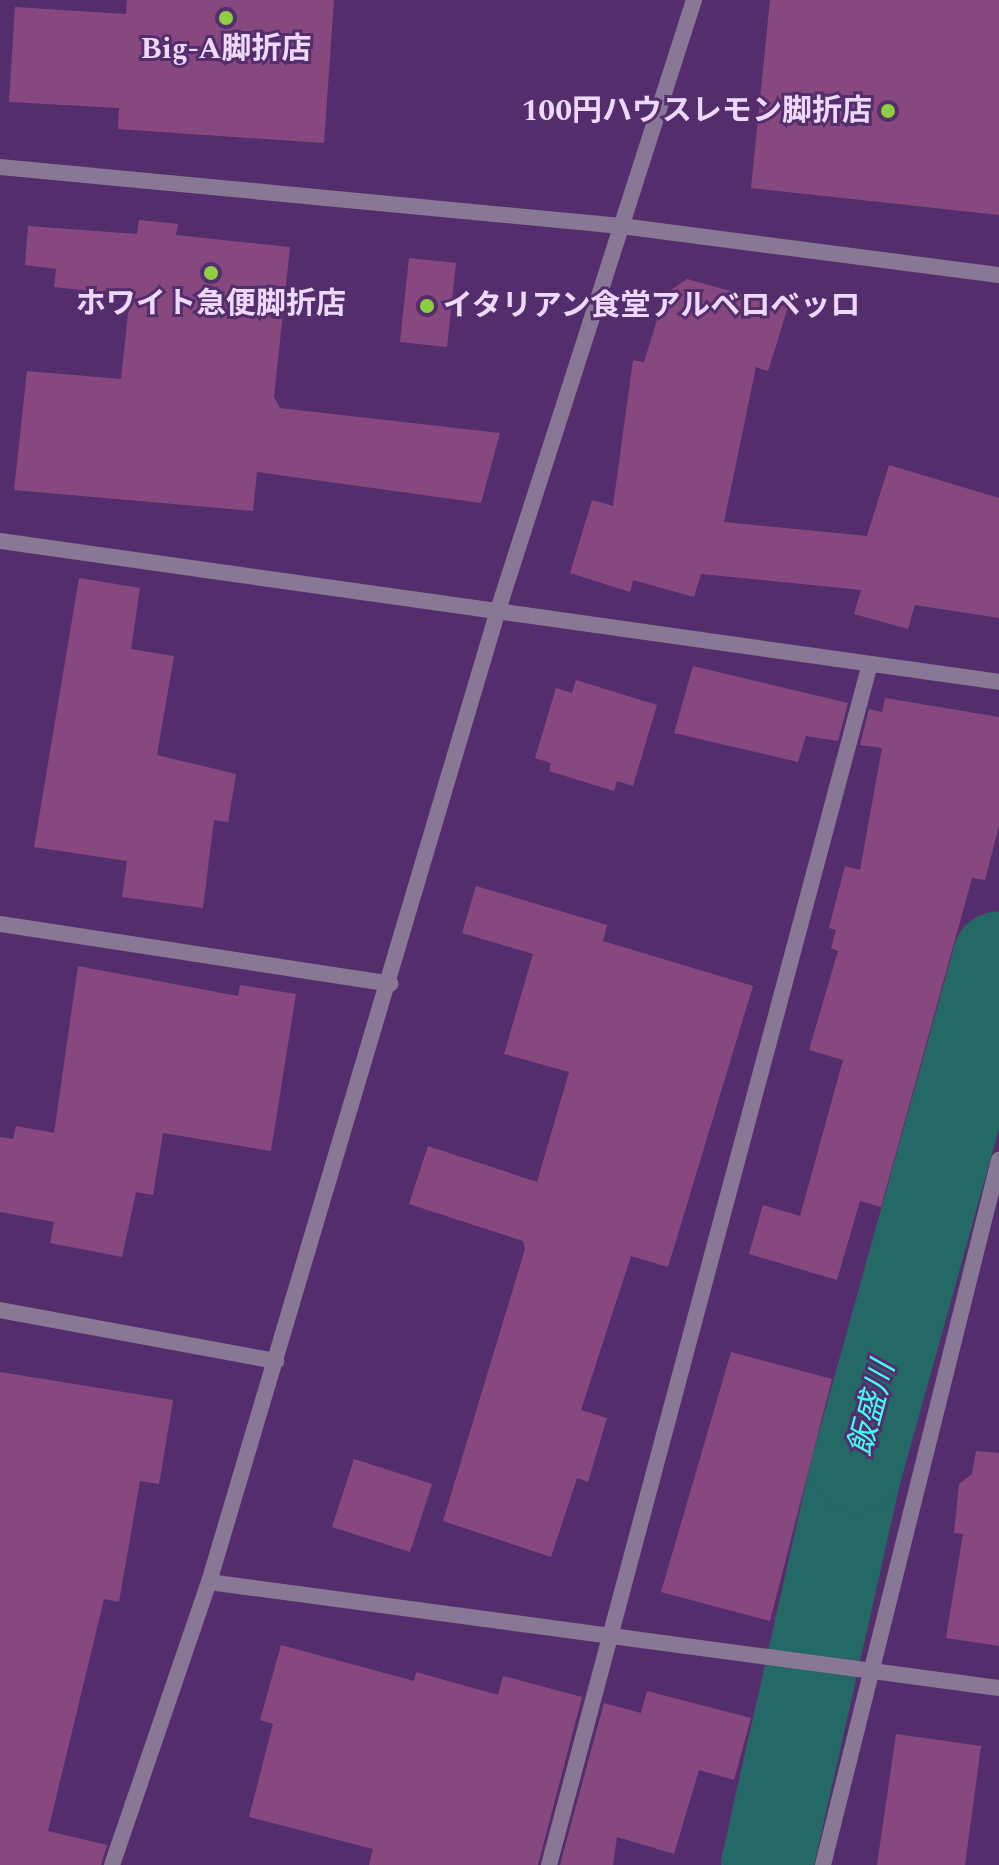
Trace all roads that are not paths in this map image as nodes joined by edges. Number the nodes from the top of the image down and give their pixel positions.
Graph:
1 (694, 0) edge
2 (0, 167) edge
3 (621, 226) junction
4 (999, 275) edge
5 (0, 541) edge
6 (499, 607) junction
7 (870, 664) junction
8 (999, 682) edge
9 (0, 924) edge
10 (390, 984) junction
11 (999, 1160) edge
12 (0, 1310) edge
13 (276, 1361) junction
14 (209, 1582) junction
15 (608, 1639) junction
16 (872, 1671) junction
17 (999, 1688) edge
18 (112, 1865) edge
19 (549, 1865) edge
20 (823, 1865) edge

1 - 3 street
2 - 3 street
3 - 4 street
3 - 6 street
5 - 6 street
6 - 7 street
6 - 10 street
7 - 8 street
7 - 15 street
9 - 10 street
10 - 13 street
11 - 16 street
12 - 13 street
13 - 14 street
14 - 15 street
14 - 18 street
15 - 16 street
15 - 19 street
16 - 17 street
16 - 20 street

